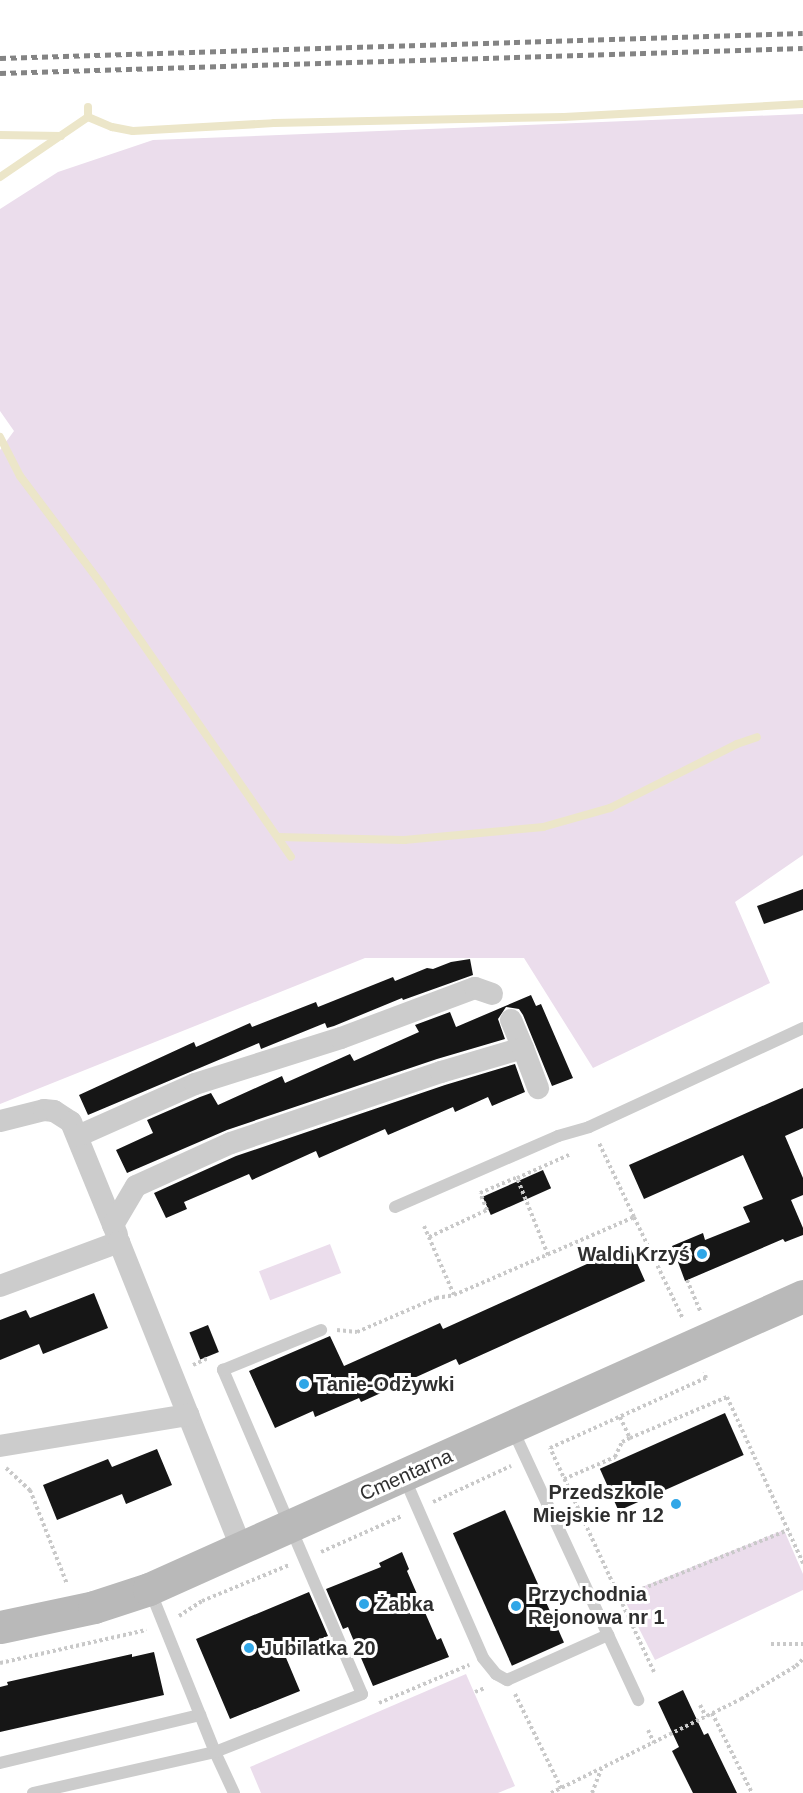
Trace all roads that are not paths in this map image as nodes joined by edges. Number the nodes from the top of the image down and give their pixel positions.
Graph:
1 (492, 994) dead end
2 (511, 1020) dead end
3 (803, 1028) edge
4 (523, 1048) junction
5 (538, 1088) dead end
6 (0, 1121) edge
7 (78, 1136) junction
8 (395, 1207) dead end
9 (116, 1233) junction
10 (0, 1286) edge
11 (803, 1296) edge
12 (321, 1330) dead end
13 (188, 1416) junction
14 (512, 1427) junction
15 (0, 1446) edge
16 (404, 1477) junction
17 (291, 1527) junction
18 (242, 1550) junction
19 (149, 1589) junction
20 (0, 1627) edge
21 (608, 1635) junction
22 (638, 1700) dead end
23 (200, 1715) junction
24 (215, 1752) junction
25 (0, 1762) edge
26 (33, 1793) edge
27 (234, 1793) edge

1 - 7 street
2 - 4 street
3 - 8 lane
4 - 5 street
4 - 9 street
6 - 7 street
7 - 9 street
9 - 10 street
9 - 13 street
11 - 14 street, Cmentarna
12 - 17 lane
13 - 15 street
13 - 18 street
14 - 16 street, Cmentarna
14 - 21 lane
16 - 17 street, Cmentarna
16 - 21 lane
17 - 18 street, Cmentarna
17 - 24 lane
18 - 19 street, Cmentarna
19 - 20 street, Cmentarna
19 - 23 lane
21 - 22 lane
23 - 24 lane
23 - 25 lane
24 - 26 lane
24 - 27 lane

